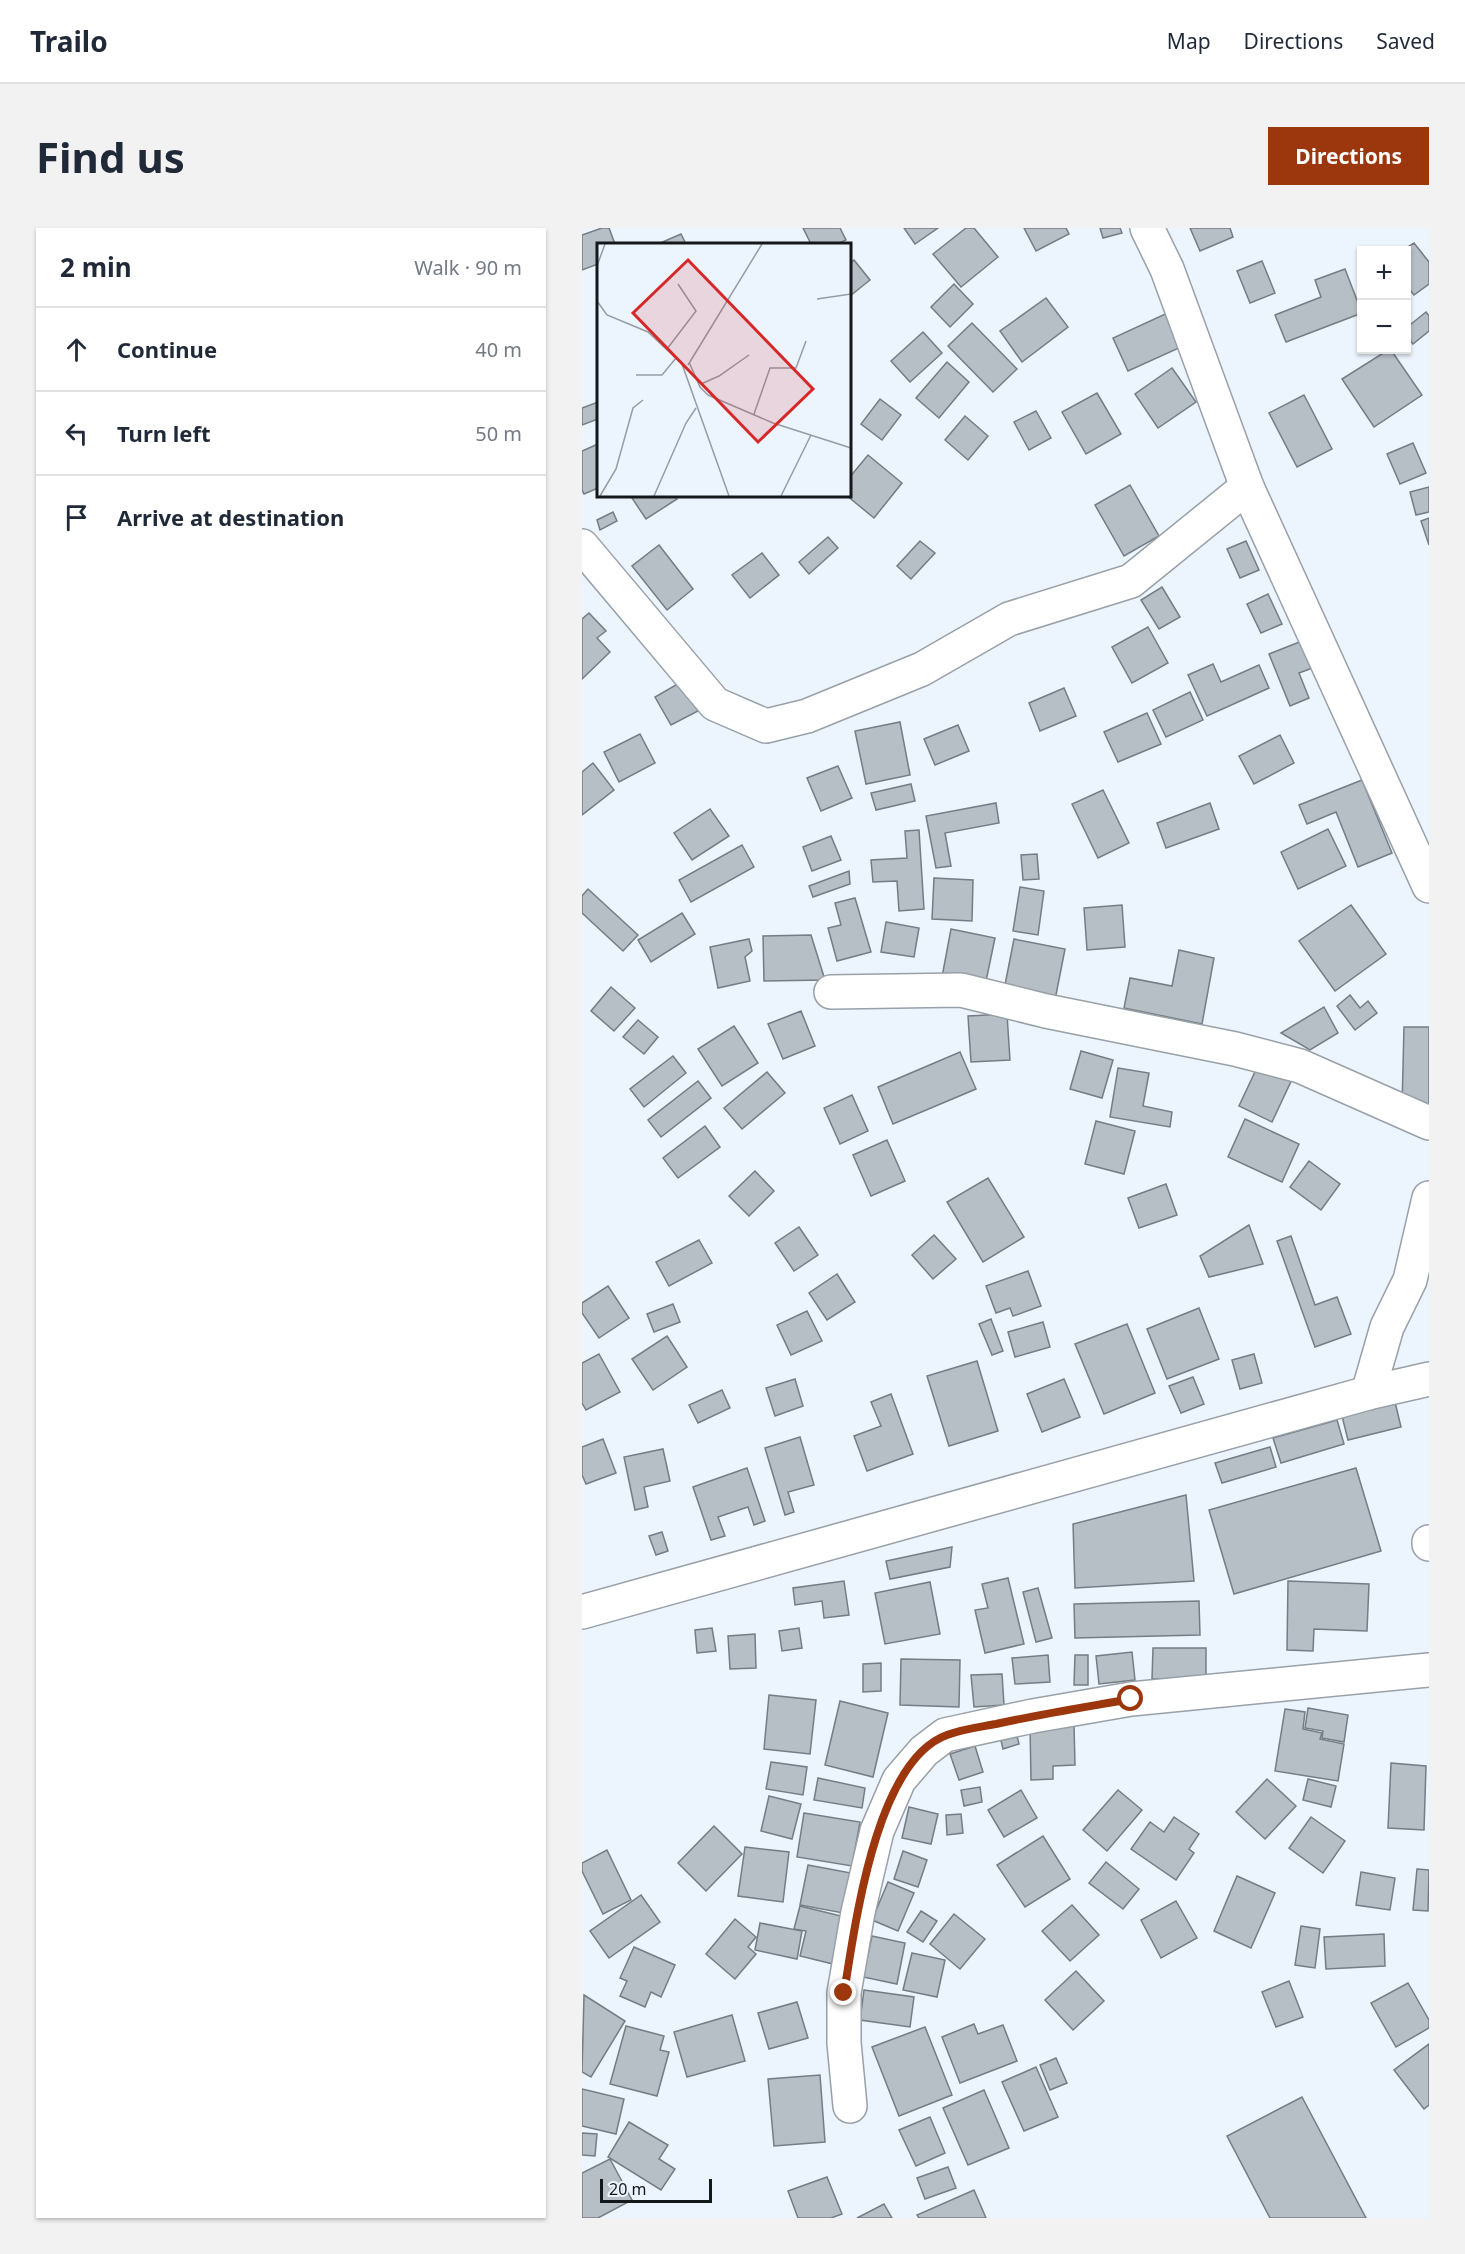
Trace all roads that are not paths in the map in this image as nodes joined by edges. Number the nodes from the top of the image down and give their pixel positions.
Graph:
1 (1147, 228) edge
2 (1247, 487) junction
3 (582, 546) edge
4 (1429, 885) edge
5 (831, 992) dead end
6 (1429, 1123) edge
7 (1429, 1198) edge
8 (1429, 1378) edge
9 (1368, 1393) junction
10 (582, 1612) edge
11 (1429, 1670) edge
12 (850, 2106) dead end

1 - 2 street
2 - 3 street
2 - 4 street
5 - 6 street
7 - 9 street
8 - 9 street
9 - 10 street
11 - 12 street

